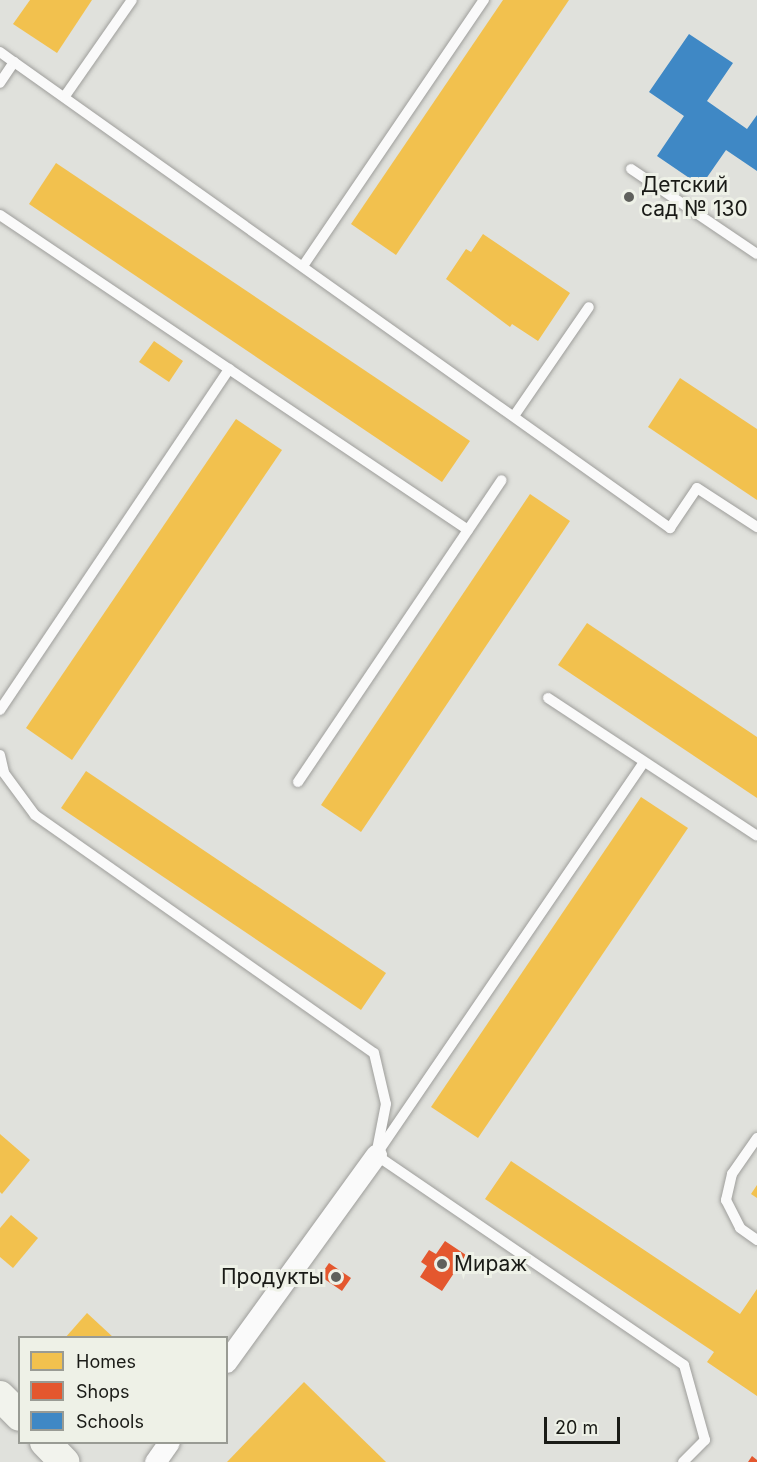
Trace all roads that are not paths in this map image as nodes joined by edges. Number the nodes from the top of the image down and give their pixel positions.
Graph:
1 (132, 0) edge
2 (484, 0) edge
3 (0, 52) edge
4 (14, 62) junction
5 (0, 83) edge
6 (65, 96) junction
7 (631, 169) dead end
8 (0, 215) edge
9 (757, 254) edge
10 (303, 266) junction
11 (589, 307) dead end
12 (229, 369) junction
13 (514, 416) junction
14 (502, 480) dead end
15 (757, 527) edge
16 (468, 530) junction
17 (548, 698) dead end
18 (0, 710) edge
19 (0, 755) edge
20 (644, 762) junction
21 (298, 782) dead end
22 (757, 836) edge
23 (757, 1138) edge
24 (376, 1155) junction
25 (757, 1240) edge
26 (228, 1359) edge
27 (0, 1396) edge
28 (18, 1415) edge
29 (46, 1444) edge
30 (168, 1444) edge
31 (64, 1462) edge
32 (154, 1462) edge
33 (683, 1462) edge

1 - 6 lane
2 - 10 lane
3 - 4 lane
4 - 5 lane
4 - 6 lane
6 - 10 lane
7 - 9 lane
8 - 12 lane
10 - 13 lane
11 - 13 lane
12 - 16 lane
12 - 18 lane
13 - 15 lane
14 - 16 lane
16 - 21 lane
17 - 20 lane
19 - 24 lane
20 - 22 lane
20 - 24 lane
23 - 25 lane
24 - 26 street
24 - 33 lane
27 - 28 main road
29 - 31 main road
30 - 32 street

